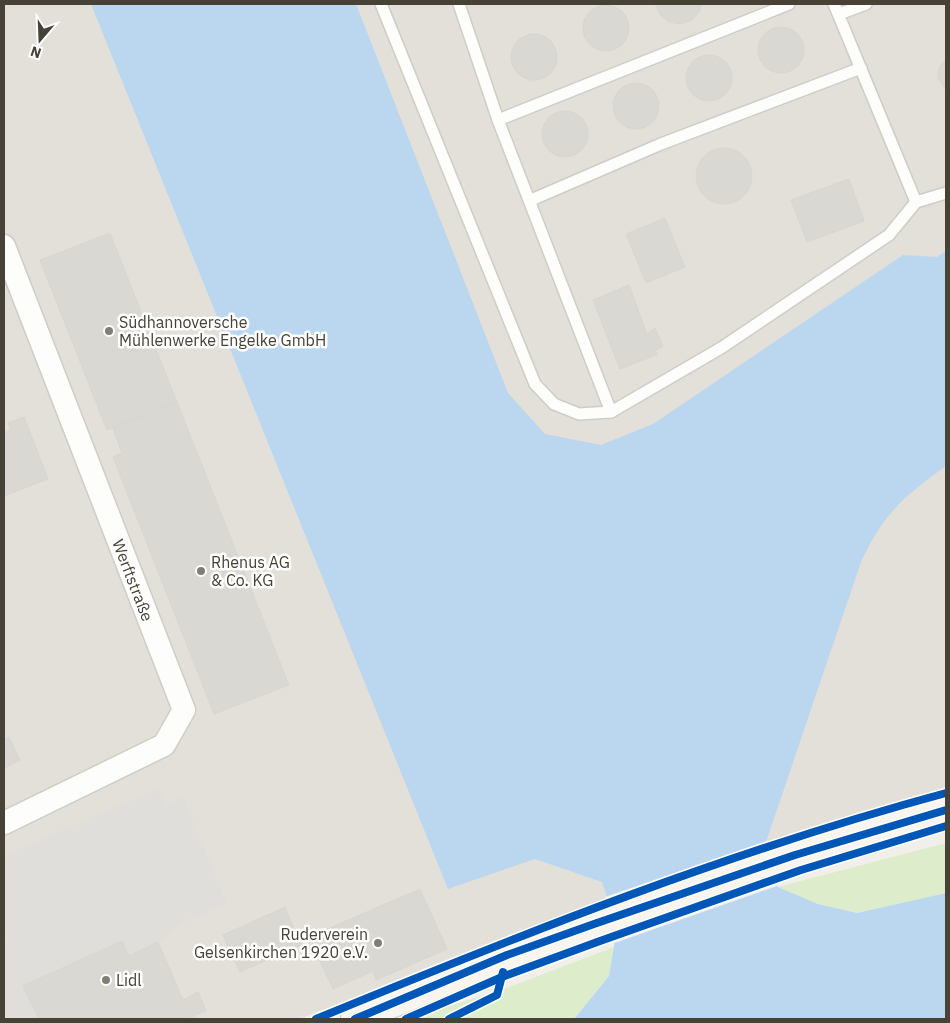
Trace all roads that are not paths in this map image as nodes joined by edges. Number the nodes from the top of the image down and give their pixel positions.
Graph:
1 (381, 4) edge
2 (460, 4) edge
3 (789, 4) edge
4 (866, 4) edge
5 (837, 9) edge
6 (861, 68) junction
7 (498, 120) junction
8 (946, 193) edge
9 (531, 200) junction
10 (916, 202) junction
11 (4, 246) edge
12 (611, 412) junction
13 (946, 810) edge
14 (4, 823) edge
15 (355, 1019) edge

1 - 12 lane
2 - 7 lane
3 - 7 lane
4 - 5 lane
5 - 6 lane
6 - 9 lane
6 - 10 lane
7 - 9 lane
8 - 10 lane
9 - 12 lane
10 - 12 lane
11 - 14 street, Werftstraße
13 - 15 main road

